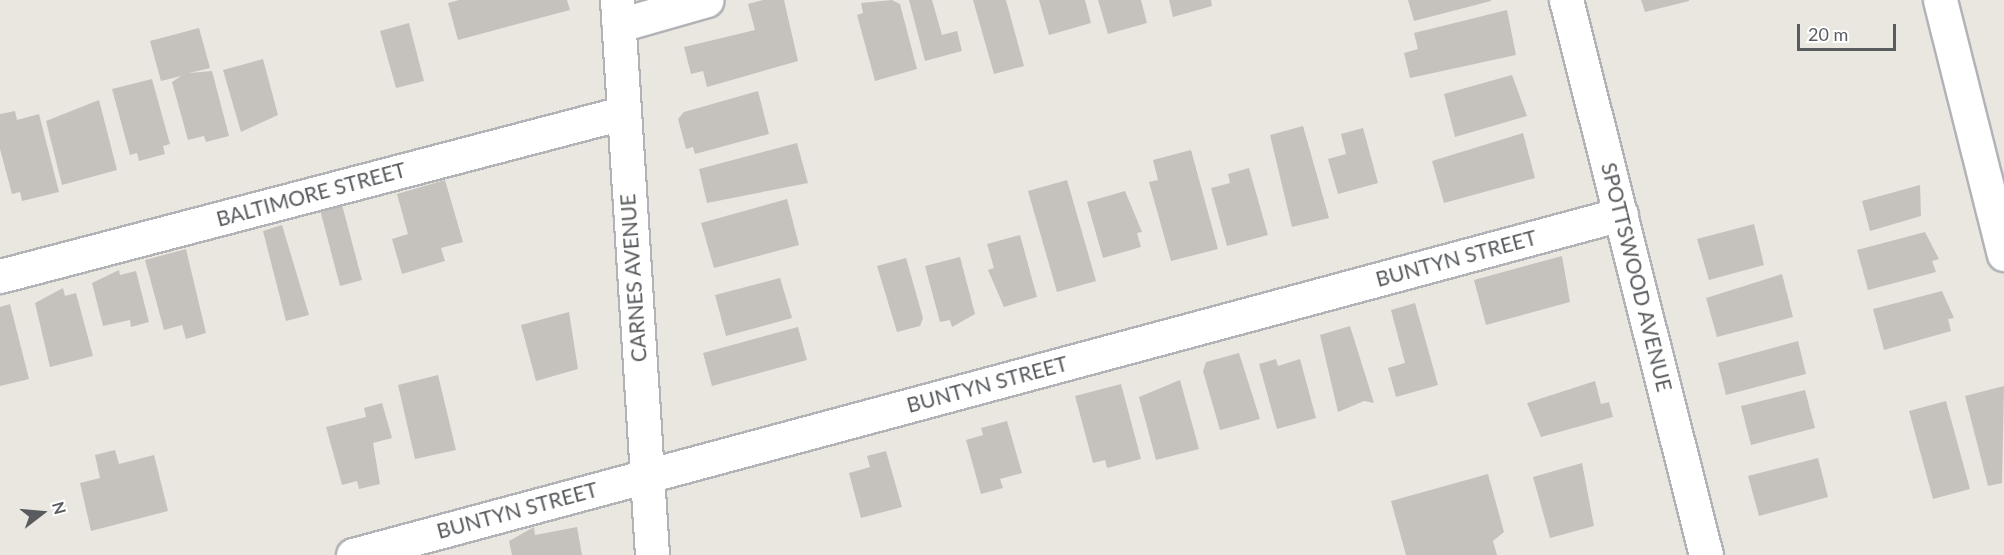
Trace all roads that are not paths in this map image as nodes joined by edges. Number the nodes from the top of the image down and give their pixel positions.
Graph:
1 (707, 0) edge
2 (1566, 0) edge
3 (1940, 0) edge
4 (618, 12) edge
5 (622, 113) junction
6 (1621, 214) junction
7 (2004, 254) edge
8 (0, 276) edge
9 (646, 475) junction
10 (352, 555) edge
11 (652, 555) edge
12 (1706, 555) edge

1 - 4 street
2 - 6 street, SPOTTSWOOD AVENUE
3 - 7 street
4 - 5 street, CARNES AVENUE
5 - 8 street, BALTIMORE STREET
5 - 9 street, CARNES AVENUE
6 - 9 street, BUNTYN STREET
6 - 12 street, SPOTTSWOOD AVENUE
9 - 10 street, BUNTYN STREET
9 - 11 street, CARNES AVENUE

